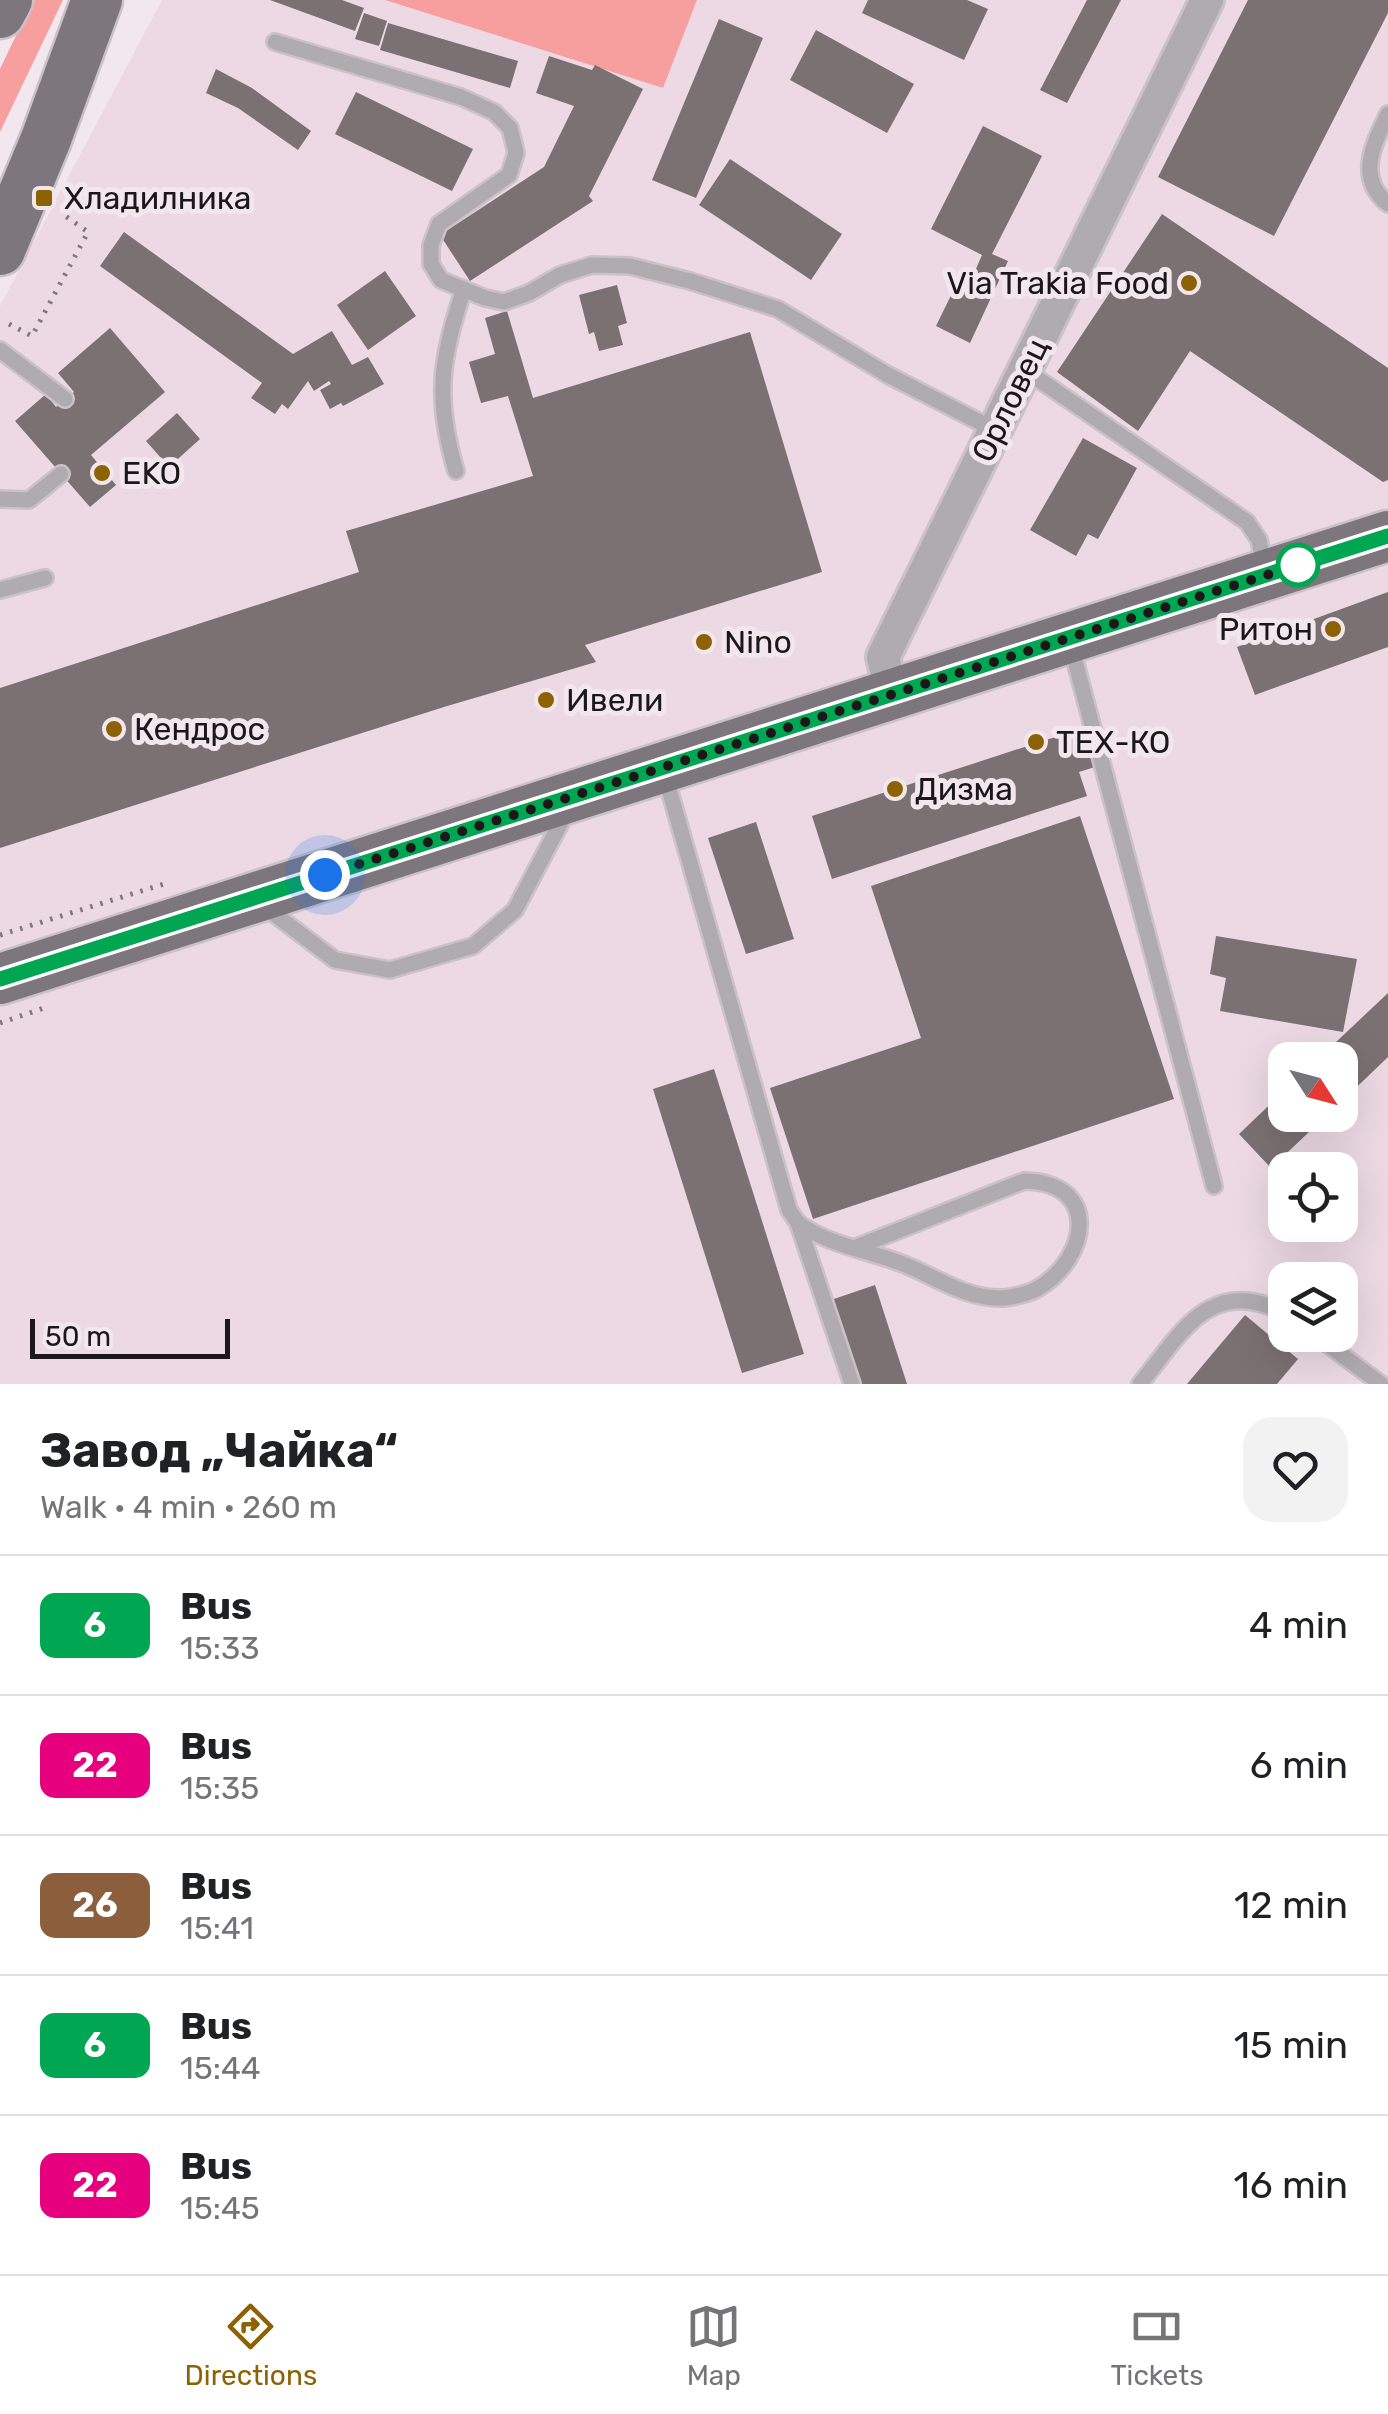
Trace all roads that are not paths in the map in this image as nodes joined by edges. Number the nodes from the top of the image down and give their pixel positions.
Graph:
1 (7, 0) edge
2 (97, 0) edge
3 (1207, 0) edge
4 (0, 13) edge
5 (275, 42) dead end
6 (1388, 114) edge
7 (1388, 204) edge
8 (0, 250) edge
9 (464, 290) junction
10 (0, 350) edge
11 (1024, 370) junction
12 (65, 399) dead end
13 (995, 430) junction
14 (456, 472) dead end
15 (61, 474) dead end
16 (0, 499) edge
17 (1388, 536) edge
18 (1266, 575) junction
19 (45, 578) dead end
20 (0, 590) edge
21 (1068, 638) junction
22 (892, 696) junction
23 (663, 766) junction
24 (577, 794) junction
25 (253, 898) junction
26 (0, 980) edge
27 (1214, 1186) dead end
28 (798, 1223) junction
29 (854, 1248) junction
30 (1268, 1307) edge
31 (1338, 1352) edge
32 (852, 1384) edge
33 (1140, 1384) edge
34 (1381, 1384) edge

1 - 4 main road
2 - 8 main road
3 - 11 street, Орловец
5 - 9 lane
6 - 7 lane
9 - 13 lane
9 - 14 lane
10 - 12 lane
11 - 13 street, Орловец
11 - 18 lane
13 - 22 street, Орловец
15 - 16 lane
17 - 18 main road
18 - 21 main road
19 - 20 lane
21 - 22 main road
21 - 27 lane
22 - 23 main road
23 - 24 main road
23 - 28 lane
24 - 25 main road
24 - 25 lane
25 - 26 main road
28 - 29 lane
28 - 32 lane
29 - 29 lane
30 - 33 lane
31 - 34 lane

